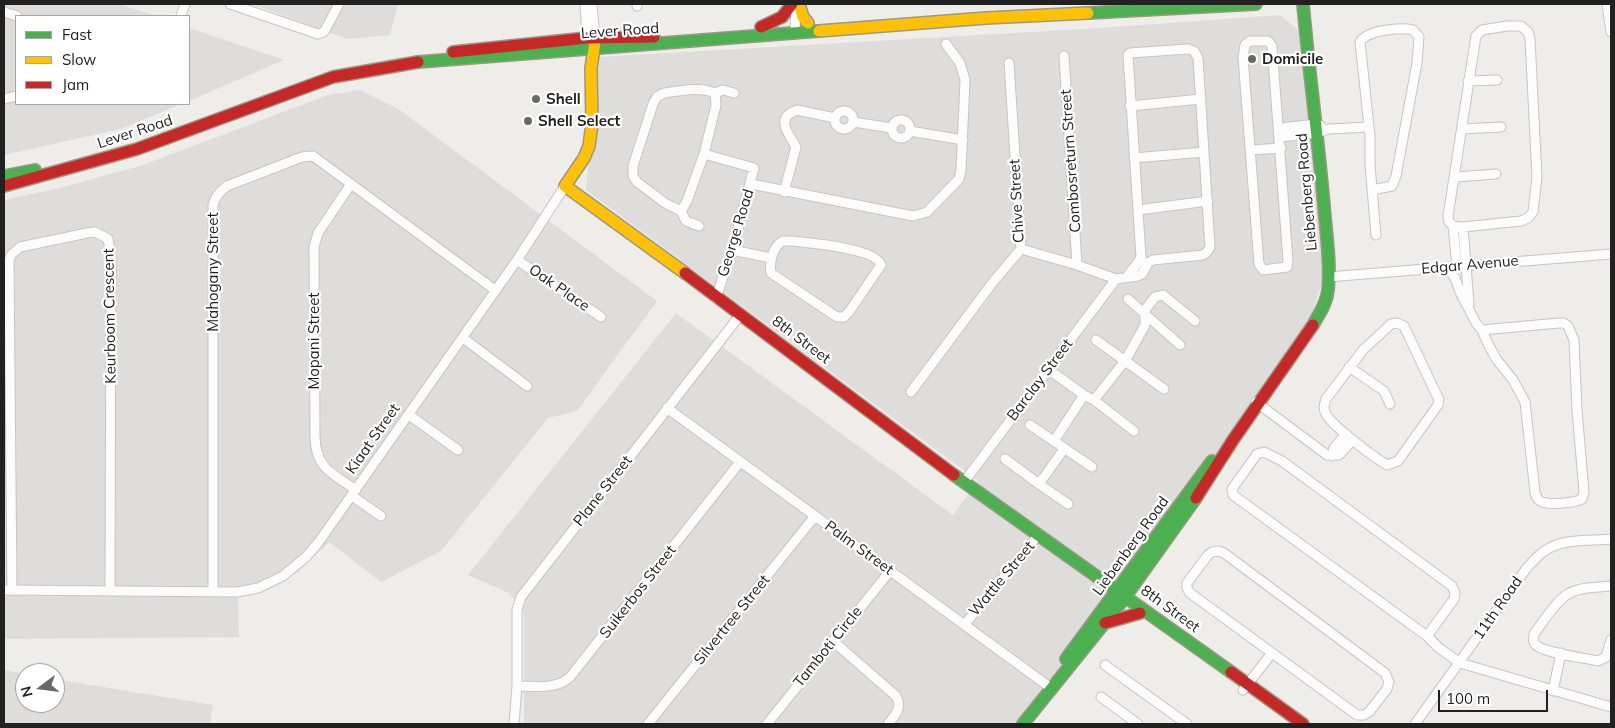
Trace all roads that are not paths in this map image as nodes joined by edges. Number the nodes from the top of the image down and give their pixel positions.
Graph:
1 (230, 4) edge
2 (339, 4) edge
3 (585, 4) edge
4 (592, 4) edge
5 (792, 4) edge
6 (797, 4) edge
7 (1144, 4) edge
8 (1256, 4) edge
9 (1303, 4) edge
10 (1311, 4) edge
11 (1606, 4) edge
12 (808, 23) junction
13 (761, 27) junction
14 (795, 28) junction
15 (1611, 32) edge
16 (591, 43) junction
17 (946, 44) dead end
18 (1064, 56) dead end
19 (1009, 62) dead end
20 (1497, 80) dead end
21 (1468, 81) junction
22 (715, 93) junction
23 (734, 93) dead end
24 (1201, 99) junction
25 (1314, 99) junction
26 (1130, 106) junction
27 (1369, 127) junction
28 (1500, 127) dead end
29 (1462, 128) junction
30 (1321, 129) junction
31 (1280, 132) junction
32 (963, 140) junction
33 (1281, 148) junction
34 (1250, 150) junction
35 (1204, 152) junction
36 (704, 154) junction
37 (1134, 158) junction
38 (1496, 174) dead end
39 (4, 176) edge
40 (1455, 177) junction
41 (351, 184) junction
42 (751, 184) junction
43 (4, 186) edge
44 (565, 186) junction
45 (1372, 190) junction
46 (784, 192) junction
47 (1208, 201) junction
48 (1138, 210) junction
49 (680, 211) junction
50 (698, 226) dead end
51 (1453, 226) junction
52 (1463, 227) junction
53 (1376, 235) dead end
54 (1021, 249) junction
55 (732, 250) junction
56 (1611, 254) edge
57 (771, 258) junction
58 (517, 260) junction
59 (1144, 262) junction
60 (1077, 265) junction
61 (1456, 266) junction
62 (1328, 277) junction
63 (1116, 279) junction
64 (495, 290) junction
65 (716, 298) junction
66 (1128, 299) dead end
67 (1469, 309) junction
68 (741, 314) junction
69 (1145, 315) junction
70 (600, 317) dead end
71 (1195, 321) dead end
72 (1482, 330) junction
73 (463, 338) junction
74 (1096, 340) dead end
75 (1180, 345) dead end
76 (1124, 361) junction
77 (1349, 367) junction
78 (1048, 369) junction
79 (527, 386) dead end
80 (1164, 389) dead end
81 (911, 392) dead end
82 (1084, 395) junction
83 (1094, 400) junction
84 (1257, 403) junction
85 (1390, 404) dead end
86 (667, 408) junction
87 (409, 415) junction
88 (1030, 425) dead end
89 (1134, 431) dead end
90 (1350, 437) junction
91 (1054, 441) junction
92 (1064, 448) junction
93 (458, 450) dead end
94 (1005, 459) dead end
95 (740, 462) junction
96 (1092, 467) dead end
97 (964, 482) junction
98 (1039, 484) junction
99 (354, 493) junction
100 (1068, 504) dead end
101 (381, 516) dead end
102 (815, 516) junction
103 (1038, 536) junction
104 (1611, 539) edge
105 (890, 571) junction
106 (1139, 578) junction
107 (1611, 586) edge
108 (8, 590) edge
109 (110, 591) junction
110 (212, 591) junction
111 (1120, 595) junction
112 (1142, 612) junction
113 (1105, 623) junction
114 (965, 624) junction
115 (1427, 636) junction
116 (1611, 640) edge
117 (837, 644) junction
118 (1272, 653) junction
119 (1561, 653) junction
120 (1460, 663) junction
121 (1105, 665) dead end
122 (517, 686) junction
123 (1049, 686) junction
124 (1246, 687) junction
125 (1553, 691) junction
126 (1101, 697) dead end
127 (1611, 707) edge
128 (514, 724) edge
129 (648, 724) edge
130 (767, 724) edge
131 (888, 724) edge
132 (1016, 724) edge
133 (1023, 724) edge
134 (1138, 724) edge
135 (1187, 724) edge
136 (1291, 724) edge
137 (1303, 724) edge
138 (1415, 724) edge

1 - 2 street
3 - 16 street, Kiaat Street
4 - 16 street, Kiaat Street
5 - 13 street
6 - 12 street
6 - 14 street
7 - 12 street, Lever Road
8 - 14 street, Lever Road
9 - 25 street, Liebenberg Road
10 - 25 street, Liebenberg Road
11 - 15 street
12 - 14 street, Lever Road
13 - 14 street, Lever Road
13 - 16 street, Lever Road
14 - 16 street, Lever Road
16 - 39 street, Lever Road
16 - 43 street, Lever Road
16 - 44 street, Kiaat Street
17 - 32 street
18 - 60 street, Combosreturn Street
19 - 54 street, Chive Street
20 - 21 street
21 - 29 street
21 - 52 street
22 - 23 street
22 - 36 street
22 - 49 street
24 - 26 street
24 - 26 street
24 - 35 street
25 - 30 street, Liebenberg Road
26 - 37 street
27 - 30 street
27 - 45 street
27 - 45 street
28 - 29 street
29 - 40 street
30 - 31 street
30 - 62 street, Liebenberg Road
31 - 33 street
31 - 34 street
32 - 46 street
32 - 46 street
33 - 34 street
33 - 34 street
35 - 37 street
35 - 47 street
36 - 42 street, George Road
36 - 49 street
37 - 48 street
38 - 40 street
40 - 51 street
41 - 64 street, Mahogany Street
41 - 99 street, Mopani Street
41 - 110 street, Mahogany Street
42 - 46 street
42 - 55 street, George Road
44 - 58 street, Kiaat Street
44 - 65 street, 8th Street
45 - 53 street
47 - 48 street
47 - 59 street
48 - 59 street
49 - 50 street
51 - 52 street
51 - 61 street
52 - 61 street
54 - 60 street
54 - 81 street, Chive Street
55 - 57 street
55 - 65 street, George Road
56 - 61 street, Edgar Avenue
57 - 57 street
58 - 64 street, Kiaat Street
58 - 70 street, Oak Place
59 - 63 street
60 - 63 street
61 - 62 street, Edgar Avenue
61 - 67 street
61 - 67 street
62 - 84 street, Liebenberg Road
63 - 78 street, Barclay Street
64 - 73 street, Kiaat Street
65 - 68 street, 8th Street
66 - 69 street
67 - 72 street
68 - 86 street, Plane Street
68 - 97 street, 8th Street
69 - 71 street
69 - 75 street
69 - 76 street
72 - 72 street
73 - 79 street
73 - 87 street, Kiaat Street
74 - 76 street
76 - 80 street
76 - 83 street
77 - 85 street
77 - 90 street
77 - 90 street
78 - 82 street
78 - 97 street, Barclay Street
82 - 83 street
82 - 91 street
83 - 89 street
84 - 90 street
84 - 106 street, Liebenberg Road
84 - 111 street, Liebenberg Road
86 - 95 street, Palm Street
86 - 122 street, Plane Street
87 - 93 street
87 - 99 street, Kiaat Street
88 - 91 street
91 - 92 street
92 - 96 street
92 - 98 street
94 - 98 street
95 - 102 street, Palm Street
95 - 122 street, Suikerbos Street
97 - 103 street, 8th Street
98 - 100 street
99 - 101 street, Mopani Street
99 - 110 street, Kiaat Street
102 - 105 street, Palm Street
102 - 129 street, Silvertree Street
103 - 111 street, 8th Street
103 - 114 street, Wattle Street
104 - 120 street, 11th Road
105 - 114 street, Palm Street
105 - 117 street, Tamboti Circle
106 - 111 street, Liebenberg Road
106 - 112 street
107 - 119 street
108 - 109 street, Kiaat Street
108 - 109 street, Keurboom Crescent
109 - 110 street, Kiaat Street
111 - 112 street, 8th Street
111 - 113 street, Liebenberg Road
111 - 123 street, Liebenberg Road
112 - 113 street
112 - 124 street, 8th Street
113 - 123 street, Liebenberg Road
114 - 123 street, Palm Street
115 - 115 street
115 - 120 street
116 - 119 street
117 - 130 street, Tamboti Circle
117 - 131 street, Tamboti Circle
118 - 118 street
118 - 124 street
119 - 125 street
120 - 125 street
120 - 138 street, 11th Road
121 - 135 street
122 - 128 street
123 - 132 street, Liebenberg Road
123 - 133 street, Liebenberg Road
124 - 136 street, 8th Street
124 - 137 street, 8th Street
125 - 127 street
126 - 134 street

